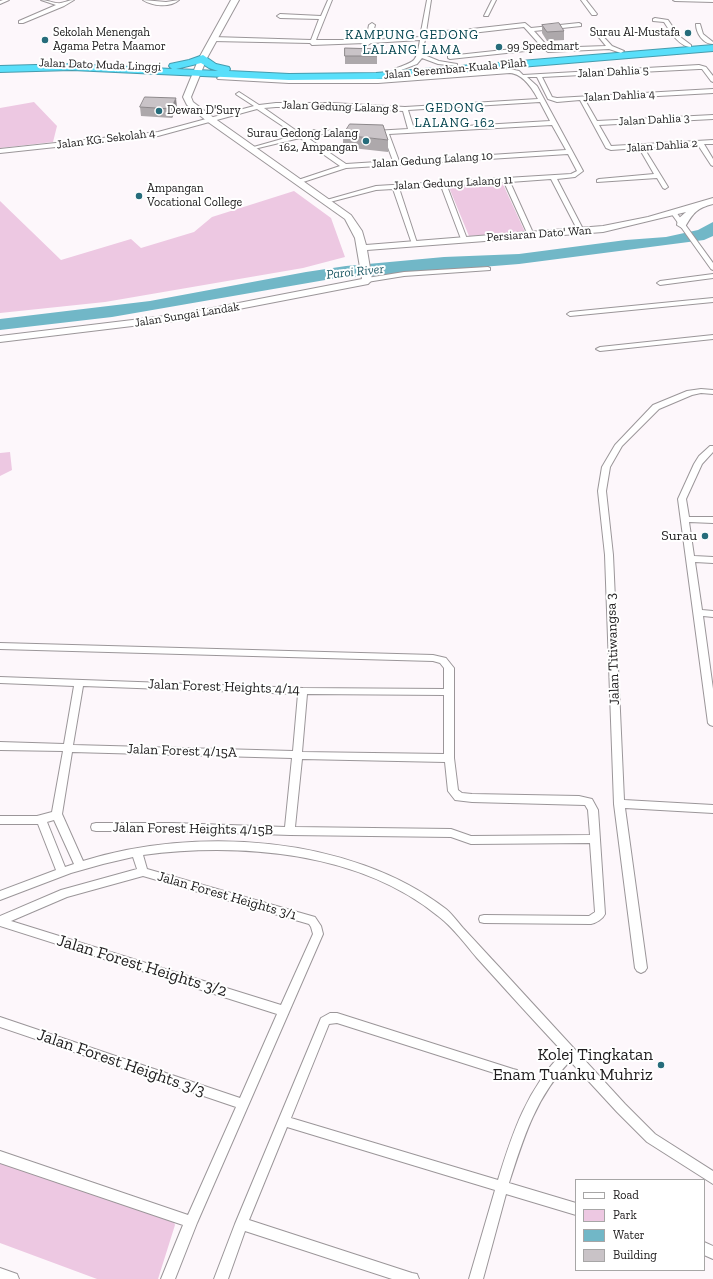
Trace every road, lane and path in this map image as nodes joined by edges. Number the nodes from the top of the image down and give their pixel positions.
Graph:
1 (7, 0) edge
2 (43, 0) edge
3 (72, 0) edge
4 (145, 0) edge
5 (177, 0) edge
6 (236, 0) edge
7 (330, 0) edge
8 (429, 0) edge
9 (494, 0) edge
10 (583, 0) edge
11 (675, 0) edge
12 (713, 1) edge
13 (0, 3) edge
14 (62, 5) junction
15 (594, 14) dead end
16 (486, 15) dead end
17 (280, 16) dead end
18 (322, 18) junction
19 (655, 20) dead end
20 (21, 22) dead end
21 (372, 25) dead end
22 (578, 25) dead end
23 (698, 25) dead end
24 (530, 30) junction
25 (600, 35) dead end
26 (423, 36) junction
27 (213, 39) junction
28 (312, 43) junction
29 (368, 43) junction
30 (713, 45) edge
31 (692, 46) junction
32 (610, 47) junction
33 (547, 48) junction
34 (644, 49) junction
35 (621, 51) junction
36 (675, 51) junction
37 (420, 55) junction
38 (453, 61) junction
39 (0, 64) edge
40 (200, 66) junction
41 (0, 69) edge
42 (167, 69) junction
43 (396, 70) junction
44 (225, 74) junction
45 (524, 76) junction
46 (539, 76) junction
47 (377, 78) junction
48 (713, 80) edge
49 (191, 84) junction
50 (713, 91) edge
51 (239, 94) dead end
52 (581, 98) junction
53 (542, 100) junction
54 (258, 107) junction
55 (405, 109) junction
56 (713, 117) edge
57 (211, 120) junction
58 (554, 123) junction
59 (596, 123) junction
60 (412, 132) junction
61 (386, 134) junction
62 (300, 136) junction
63 (713, 142) edge
64 (700, 143) junction
65 (641, 147) junction
66 (252, 150) junction
67 (0, 152) edge
68 (569, 152) junction
69 (397, 163) junction
70 (713, 164) edge
71 (345, 166) junction
72 (658, 176) junction
73 (553, 177) junction
74 (506, 180) junction
75 (599, 180) dead end
76 (297, 182) junction
77 (443, 184) junction
78 (395, 187) junction
79 (665, 187) dead end
80 (326, 201) junction
81 (713, 201) edge
82 (698, 206) junction
83 (674, 213) junction
84 (656, 218) junction
85 (681, 225) junction
86 (581, 231) junction
87 (531, 235) junction
88 (464, 239) junction
89 (414, 243) junction
90 (363, 253) junction
91 (713, 268) edge
92 (488, 269) dead end
93 (713, 276) edge
94 (367, 277) junction
95 (660, 283) dead end
96 (713, 300) edge
97 (570, 314) dead end
98 (713, 337) edge
99 (0, 339) edge
100 (600, 348) dead end
101 (713, 392) edge
102 (713, 448) edge
103 (684, 519) junction
104 (713, 520) edge
105 (691, 559) junction
106 (713, 560) edge
107 (698, 613) junction
108 (713, 614) edge
109 (0, 646) edge
110 (0, 680) edge
111 (79, 682) junction
112 (303, 690) junction
113 (448, 692) junction
114 (713, 723) edge
115 (0, 746) edge
116 (67, 747) junction
117 (297, 756) junction
118 (449, 758) junction
119 (619, 804) junction
120 (713, 809) edge
121 (57, 814) junction
122 (0, 820) edge
123 (41, 820) junction
124 (96, 827) dead end
125 (290, 831) junction
126 (595, 839) junction
127 (137, 852) junction
128 (80, 867) junction
129 (62, 872) junction
130 (143, 872) junction
131 (0, 896) edge
132 (484, 919) dead end
133 (0, 922) edge
134 (641, 968) dead end
135 (284, 1011) junction
136 (0, 1022) edge
137 (571, 1052) junction
138 (513, 1074) dead end
139 (242, 1104) junction
140 (284, 1121) junction
141 (0, 1158) edge
142 (713, 1178) edge
143 (503, 1187) junction
144 (575, 1209) edge
145 (191, 1222) junction
146 (241, 1224) junction
147 (0, 1274) edge
148 (12, 1279) edge
149 (168, 1279) edge
150 (221, 1279) edge
151 (412, 1279) edge
152 (476, 1279) edge

1 - 13 street
2 - 14 street
3 - 14 street
4 - 5 street
6 - 27 street
7 - 18 street
8 - 26 street
9 - 16 street
10 - 15 street
11 - 12 street
14 - 20 street
17 - 18 street
18 - 28 street
19 - 31 street
21 - 29 street
22 - 24 street
23 - 30 street
24 - 26 street
24 - 33 street
25 - 32 street
26 - 29 street
26 - 37 street
27 - 28 street
27 - 40 street
28 - 29 street
30 - 31 highway, Jalan Seremban-Kuala Pilah
30 - 36 highway, Jalan Seremban-Kuala Pilah
31 - 34 highway, Jalan Seremban-Kuala Pilah
32 - 33 street
32 - 35 street
33 - 38 street
34 - 35 highway, Jalan Seremban-Kuala Pilah
34 - 36 highway
35 - 38 highway, Jalan Seremban-Kuala Pilah
36 - 47 highway, Jalan Seremban-Kuala Pilah
37 - 38 street
37 - 43 street
38 - 43 highway, Jalan Seremban-Kuala Pilah
39 - 42 highway, Jalan Dato Muda Linggi
40 - 42 highway, Jalan Dato Muda Linggi
40 - 42 highway
40 - 44 highway, Jalan Seremban-Kuala Pilah
40 - 49 street
41 - 42 highway, Jalan Dato Muda Linggi
42 - 49 highway
43 - 44 highway, Jalan Seremban-Kuala Pilah
44 - 47 highway, Jalan Seremban-Kuala Pilah
44 - 49 highway
45 - 46 street, Jalan Dahlia 5
45 - 47 street
45 - 53 street
46 - 48 street, Jalan Dahlia 5
46 - 52 street, Jalan Dahlia 4
49 - 57 street
50 - 52 street, Jalan Dahlia 4
51 - 54 street
52 - 59 street
53 - 55 street, Jalan Gedung Lalang 8
53 - 58 street
54 - 55 street, Jalan Gedung Lalang 8
54 - 57 street, Jalan Gedung Lalang 8
54 - 62 street
55 - 60 street
56 - 59 street, Jalan Dahlia 3
57 - 66 street
57 - 67 street, Jalan KG. Sekolah 4
58 - 60 street
58 - 68 street
59 - 65 street, Jalan Dahlia 2
60 - 61 street
61 - 62 street
61 - 69 street
62 - 66 street
62 - 71 street
63 - 64 street, Jalan Dahlia 2
64 - 65 street, Jalan Dahlia 2
64 - 70 street
65 - 72 street
66 - 76 street
68 - 69 street, Jalan Gedung Lalang 10
68 - 73 street, Jalan Gedung Lalang 11
69 - 71 street, Jalan Gedung Lalang 10
71 - 76 street, Jalan Gedung Lalang 10
72 - 75 street
72 - 79 street
73 - 74 street, Jalan Gedung Lalang 11
73 - 86 street
74 - 77 street, Jalan Gedung Lalang 11
74 - 87 street
76 - 80 street
77 - 78 street, Jalan Gedung Lalang 11
77 - 88 street
78 - 80 street, Jalan Gedung Lalang 11
78 - 89 street
80 - 90 street
81 - 82 street, Persiaran Dato' Wan
82 - 83 street, Persiaran Dato' Wan
82 - 85 street
83 - 84 street, Persiaran Dato' Wan
83 - 85 street
84 - 85 street
84 - 86 street, Persiaran Dato' Wan
85 - 91 street
86 - 87 street, Persiaran Dato' Wan
87 - 88 street, Persiaran Dato' Wan
88 - 89 street, Persiaran Dato' Wan
89 - 90 street, Persiaran Dato' Wan
90 - 94 street
92 - 94 street
93 - 95 street
94 - 99 street, Jalan Sungai Landak
96 - 97 street
98 - 100 street
101 - 119 street, Jalan Titiwangsa 3
102 - 103 street
103 - 104 street
103 - 105 street
105 - 106 street
105 - 107 street
107 - 108 street
107 - 114 street
109 - 113 street
110 - 111 street, Jalan Forest Heights 4/14
111 - 112 street, Jalan Forest Heights 4/14
111 - 116 street
112 - 113 street, Jalan Forest Heights 4/14
112 - 117 street
113 - 118 street
115 - 116 street, Jalan Forest 4/15A
116 - 117 street, Jalan Forest 4/15A
116 - 121 street
117 - 118 street, Jalan Forest 4/15A
117 - 125 street
118 - 126 street
119 - 120 street
119 - 134 street, Jalan Titiwangsa 3
121 - 123 street
121 - 128 street
122 - 123 street
123 - 129 street
124 - 125 street, Jalan Forest Heights 4/15B
125 - 126 street, Jalan Forest Heights 4/15B
126 - 132 street
127 - 128 street
127 - 130 street
127 - 137 street
128 - 129 street
129 - 131 street
130 - 133 street
130 - 135 street, Jalan Forest Heights 3/1
133 - 135 street, Jalan Forest Heights 3/2
135 - 139 street
136 - 139 street, Jalan Forest Heights 3/3
137 - 142 street
137 - 143 street
138 - 140 street
139 - 145 street
140 - 143 street
140 - 146 street
141 - 145 street
143 - 144 street
143 - 152 street
145 - 149 street
146 - 150 street
146 - 151 street
147 - 148 street

